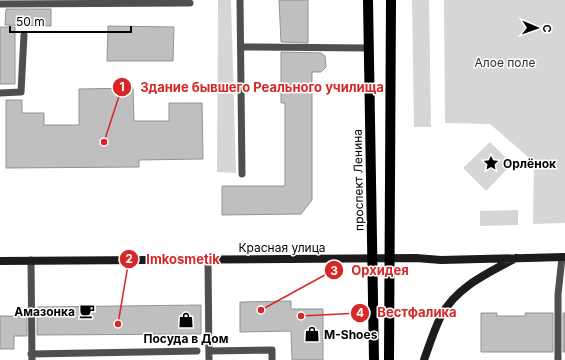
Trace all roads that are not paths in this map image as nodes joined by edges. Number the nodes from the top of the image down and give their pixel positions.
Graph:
1 (240, 0) edge
2 (368, 0) edge
3 (391, 0) edge
4 (190, 3) dead end
5 (0, 4) edge
6 (24, 35) dead end
7 (241, 47) junction
8 (368, 48) junction
9 (0, 94) edge
10 (242, 174) dead end
11 (563, 257) edge
12 (372, 258) junction
13 (389, 258) junction
14 (518, 258) junction
15 (208, 259) junction
16 (31, 260) junction
17 (0, 261) edge
18 (197, 351) dead end
19 (209, 351) junction
20 (32, 357) edge
21 (209, 360) edge
22 (272, 360) edge
23 (374, 360) edge
24 (389, 360) edge
25 (424, 360) edge
26 (558, 360) edge

1 - 7 lane
2 - 8 main road, проспект Ленина
3 - 13 main road
4 - 5 lane
6 - 9 lane
7 - 8 lane
7 - 10 lane
8 - 12 main road, проспект Ленина
11 - 14 main road, Красная улица
11 - 26 lane
12 - 13 main road, Красная улица
12 - 15 main road, Красная улица
12 - 23 main road, проспект Ленина
13 - 14 main road, Красная улица
13 - 24 main road
14 - 25 main road
15 - 16 main road, Красная улица
15 - 19 lane
16 - 17 main road, Красная улица
16 - 20 lane
18 - 20 lane
19 - 21 lane
19 - 22 lane

